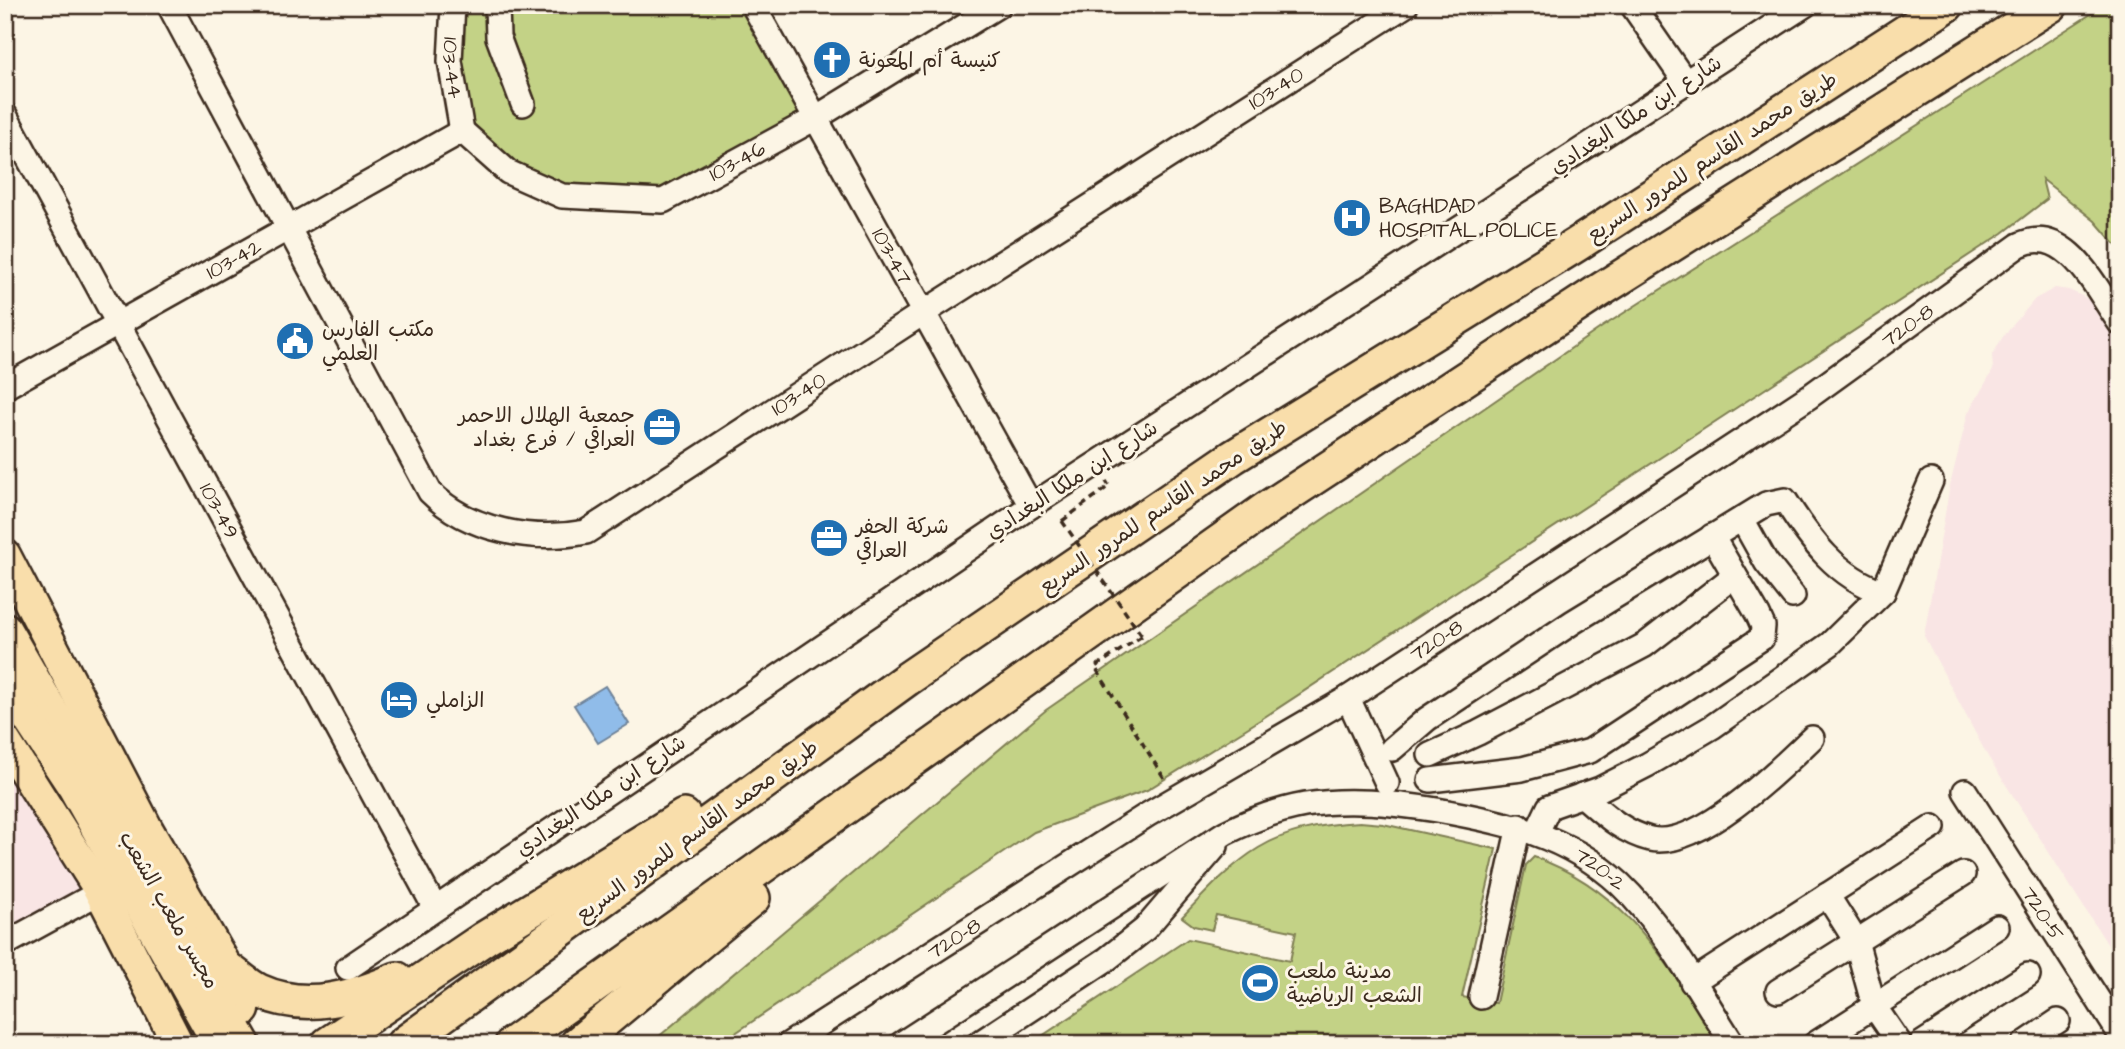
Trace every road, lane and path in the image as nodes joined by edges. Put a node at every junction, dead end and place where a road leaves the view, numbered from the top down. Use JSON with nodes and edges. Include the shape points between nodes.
{"nodes":[{"id":1,"x":169,"y":5,"type":"edge"},
{"id":2,"x":453,"y":5,"type":"edge"},
{"id":3,"x":497,"y":5,"type":"edge"},
{"id":4,"x":753,"y":5,"type":"edge"},
{"id":5,"x":999,"y":5,"type":"edge"},
{"id":6,"x":1406,"y":5,"type":"edge"},
{"id":7,"x":1632,"y":5,"type":"edge"},
{"id":8,"x":1805,"y":5,"type":"edge"},
{"id":9,"x":1947,"y":5,"type":"edge"},
{"id":10,"x":2051,"y":5,"type":"edge"},
{"id":11,"x":1686,"y":83,"type":"junction"},
{"id":12,"x":523,"y":104,"type":"dead end"},
{"id":13,"x":5,"y":114,"type":"edge"},
{"id":14,"x":814,"y":119,"type":"junction"},
{"id":15,"x":462,"y":131,"type":"junction"},
{"id":16,"x":288,"y":228,"type":"junction"},
{"id":17,"x":923,"y":313,"type":"junction"},
{"id":18,"x":118,"y":323,"type":"junction"},
{"id":19,"x":2120,"y":323,"type":"edge"},
{"id":20,"x":5,"y":387,"type":"edge"},
{"id":21,"x":1931,"y":481,"type":"dead end"},
{"id":22,"x":1109,"y":486,"type":"dead end"},
{"id":23,"x":1031,"y":506,"type":"junction"},
{"id":24,"x":1742,"y":519,"type":"junction"},
{"id":25,"x":1712,"y":536,"type":"junction"},
{"id":26,"x":5,"y":555,"type":"edge"},
{"id":27,"x":1734,"y":576,"type":"junction"},
{"id":28,"x":1883,"y":592,"type":"junction"},
{"id":29,"x":1793,"y":596,"type":"dead end"},
{"id":30,"x":5,"y":600,"type":"edge"},
{"id":31,"x":5,"y":628,"type":"edge"},
{"id":32,"x":907,"y":679,"type":"junction"},
{"id":33,"x":5,"y":684,"type":"edge"},
{"id":34,"x":1348,"y":698,"type":"junction"},
{"id":35,"x":951,"y":734,"type":"junction"},
{"id":36,"x":1812,"y":738,"type":"dead end"},
{"id":37,"x":1611,"y":739,"type":"junction"},
{"id":38,"x":5,"y":741,"type":"edge"},
{"id":39,"x":1392,"y":749,"type":"dead end"},
{"id":40,"x":1430,"y":755,"type":"dead end"},
{"id":41,"x":1628,"y":775,"type":"junction"},
{"id":42,"x":1430,"y":780,"type":"dead end"},
{"id":43,"x":83,"y":782,"type":"junction"},
{"id":44,"x":1965,"y":791,"type":"dead end"},
{"id":45,"x":1390,"y":793,"type":"junction"},
{"id":46,"x":1582,"y":795,"type":"junction"},
{"id":47,"x":1176,"y":798,"type":"junction"},
{"id":48,"x":1933,"y":827,"type":"dead end"},
{"id":49,"x":1528,"y":829,"type":"junction"},
{"id":50,"x":1229,"y":831,"type":"junction"},
{"id":51,"x":1963,"y":874,"type":"dead end"},
{"id":52,"x":100,"y":892,"type":"junction"},
{"id":53,"x":1827,"y":895,"type":"junction"},
{"id":54,"x":435,"y":908,"type":"junction"},
{"id":55,"x":1997,"y":927,"type":"dead end"},
{"id":56,"x":485,"y":938,"type":"junction"},
{"id":57,"x":1856,"y":941,"type":"junction"},
{"id":58,"x":5,"y":944,"type":"edge"},
{"id":59,"x":348,"y":968,"type":"dead end"},
{"id":60,"x":228,"y":969,"type":"junction"},
{"id":61,"x":2028,"y":975,"type":"dead end"},
{"id":62,"x":1692,"y":982,"type":"junction"},
{"id":63,"x":1778,"y":991,"type":"dead end"},
{"id":64,"x":1481,"y":997,"type":"dead end"},
{"id":65,"x":1874,"y":1006,"type":"junction"},
{"id":66,"x":244,"y":1010,"type":"dead end"},
{"id":67,"x":2058,"y":1021,"type":"dead end"},
{"id":68,"x":2120,"y":1034,"type":"edge"},
{"id":69,"x":178,"y":1044,"type":"edge"},
{"id":70,"x":218,"y":1044,"type":"edge"},
{"id":71,"x":245,"y":1044,"type":"edge"},
{"id":72,"x":328,"y":1044,"type":"edge"},
{"id":73,"x":403,"y":1044,"type":"edge"},
{"id":74,"x":512,"y":1044,"type":"edge"},
{"id":75,"x":577,"y":1044,"type":"edge"},
{"id":76,"x":789,"y":1044,"type":"edge"},
{"id":77,"x":901,"y":1044,"type":"edge"},
{"id":78,"x":978,"y":1044,"type":"edge"},
{"id":79,"x":1733,"y":1044,"type":"edge"},
{"id":80,"x":1815,"y":1044,"type":"edge"},
{"id":81,"x":1900,"y":1044,"type":"edge"},
{"id":82,"x":1921,"y":1044,"type":"edge"},
{"id":83,"x":2024,"y":1044,"type":"edge"}],
"edges":[{"from":1,"to":16,"type":"street","name":"103-40"},
{"from":2,"to":15,"type":"street","name":"103-44","via":[[450,61]]},
{"from":3,"to":12,"type":"street","via":[[498,37]]},
{"from":4,"to":14,"type":"street","name":"103-47"},
{"from":5,"to":14,"type":"street","name":"103-46"},
{"from":6,"to":17,"type":"street","name":"103-40"},
{"from":7,"to":11,"type":"street"},
{"from":8,"to":11,"type":"street","name":"شارع ابن ملكا البغدادي"},
{"from":9,"to":32,"type":"highway","name":"طريق محمد القاسم للمرور السريع","via":[[1233,457]]},
{"from":10,"to":35,"type":"highway","via":[[1599,291],[1266,509]]},
{"from":11,"to":23,"type":"street","name":"شارع ابن ملكا البغدادي"},
{"from":13,"to":18,"type":"street","name":"103-49"},
{"from":14,"to":15,"type":"street","name":"103-46","via":[[663,201],[562,197],[508,172]]},
{"from":14,"to":17,"type":"street","name":"103-47"},
{"from":15,"to":16,"type":"street","name":"103-42"},
{"from":16,"to":17,"type":"street","name":"103-40","via":[[430,492],[463,518],[539,535],[586,533]]},
{"from":16,"to":18,"type":"street","name":"103-42"},
{"from":17,"to":23,"type":"street","name":"103-47"},
{"from":18,"to":20,"type":"street","name":"103-42"},
{"from":18,"to":54,"type":"street","name":"103-49"},
{"from":19,"to":34,"type":"street","name":"720-8","via":[[2063,247],[2042,239],[2019,245],[1810,396]]},
{"from":21,"to":28,"type":"street"},
{"from":22,"to":47,"type":"path","bridge":true,"via":[[1062,521],[1142,635],[1095,667]]},
{"from":23,"to":54,"type":"street","name":"شارع ابن ملكا البغدادي"},
{"from":24,"to":25,"type":"street"},
{"from":24,"to":28,"type":"street","via":[[1766,504],[1785,500],[1808,536],[1836,566]]},
{"from":24,"to":29,"type":"street","via":[[1766,562]]},
{"from":25,"to":27,"type":"street"},
{"from":25,"to":39,"type":"street","via":[[1438,711]]},
{"from":26,"to":60,"type":"main road","via":[[148,830]]},
{"from":27,"to":37,"type":"street","via":[[1763,626],[1762,638]]},
{"from":27,"to":40,"type":"street","via":[[1645,645]]},
{"from":28,"to":41,"type":"street","via":[[1861,617],[1789,675],[1712,727]]},
{"from":30,"to":43,"type":"main road"},
{"from":31,"to":43,"type":"main road"},
{"from":32,"to":56,"type":"highway"},
{"from":32,"to":73,"type":"highway","name":"طريق محمد القاسم للمرور السريع"},
{"from":33,"to":43,"type":"main road"},
{"from":34,"to":45,"type":"street"},
{"from":34,"to":47,"type":"street","name":"720-8"},
{"from":35,"to":74,"type":"highway"},
{"from":35,"to":75,"type":"highway"},
{"from":36,"to":46,"type":"street","via":[[1781,768],[1707,824],[1675,838],[1653,840],[1630,833]]},
{"from":37,"to":41,"type":"street"},
{"from":37,"to":42,"type":"street","via":[[1567,759]]},
{"from":38,"to":52,"type":"main road"},
{"from":41,"to":46,"type":"street"},
{"from":43,"to":70,"type":"main road","name":"مجسر ملعب الشعب"},
{"from":43,"to":71,"type":"main road","name":"مجسر ملعب الشعب"},
{"from":44,"to":68,"type":"street","name":"720-5"},
{"from":45,"to":49,"type":"street","name":"720-2"},
{"from":45,"to":50,"type":"street","via":[[1277,811]]},
{"from":46,"to":49,"type":"street","via":[[1549,807]]},
{"from":47,"to":76,"type":"street","name":"720-8"},
{"from":48,"to":53,"type":"street"},
{"from":49,"to":62,"type":"street","name":"720-2","via":[[1569,846],[1620,884],[1642,908]]},
{"from":49,"to":64,"type":"street"},
{"from":50,"to":77,"type":"street"},
{"from":50,"to":78,"type":"street","via":[[1145,929]]},
{"from":51,"to":57,"type":"street"},
{"from":52,"to":58,"type":"street"},
{"from":52,"to":69,"type":"main road"},
{"from":53,"to":57,"type":"street"},
{"from":53,"to":62,"type":"street"},
{"from":54,"to":59,"type":"street","name":"شارع ابن ملكا البغدادي"},
{"from":55,"to":65,"type":"street"},
{"from":56,"to":60,"type":"highway","via":[[359,996],[331,1000],[300,1001],[259,991]]},
{"from":56,"to":72,"type":"highway"},
{"from":57,"to":63,"type":"street"},
{"from":57,"to":65,"type":"street"},
{"from":60,"to":66,"type":"main road"},
{"from":61,"to":82,"type":"street"},
{"from":62,"to":79,"type":"street","name":"720-2"},
{"from":65,"to":80,"type":"street"},
{"from":65,"to":81,"type":"street"},
{"from":67,"to":83,"type":"street"}]}
